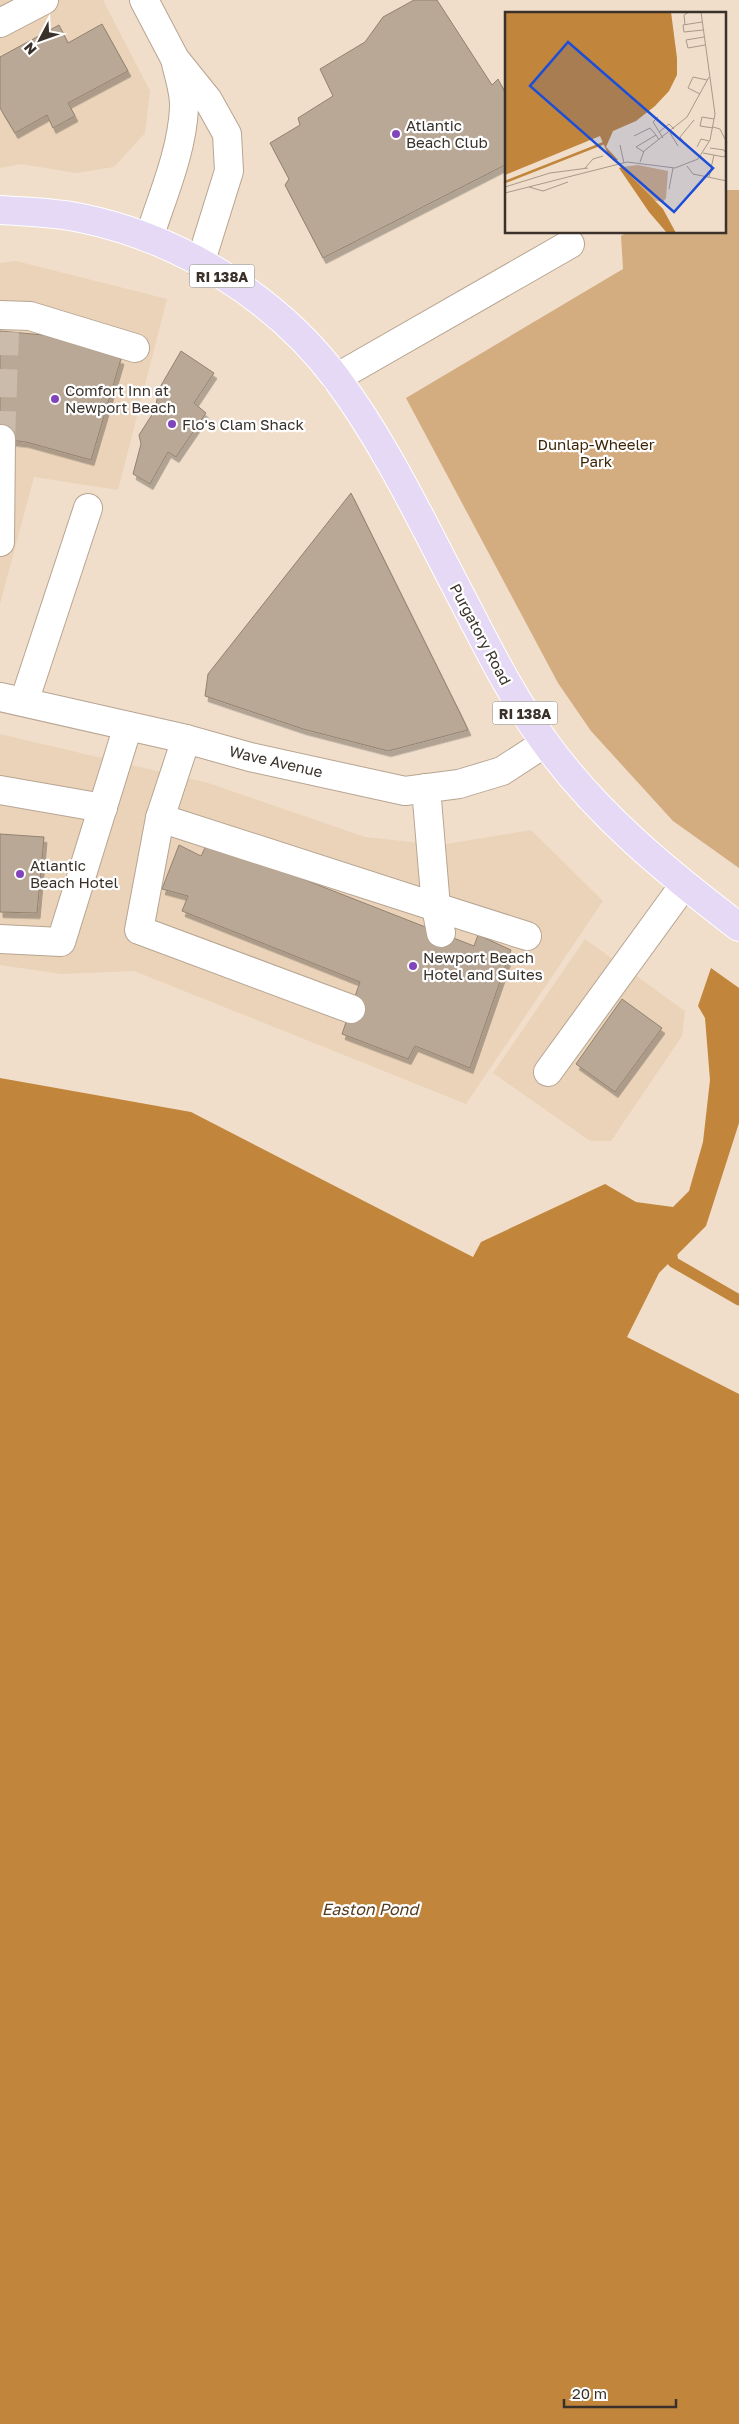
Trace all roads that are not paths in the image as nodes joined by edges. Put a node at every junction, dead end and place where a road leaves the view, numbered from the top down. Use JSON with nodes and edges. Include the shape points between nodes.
{"nodes":[{"id":1,"x":44,"y":0,"type":"edge"},
{"id":2,"x":144,"y":0,"type":"edge"},
{"id":3,"x":0,"y":23,"type":"edge"},
{"id":4,"x":175,"y":59,"type":"junction"},
{"id":5,"x":0,"y":210,"type":"edge"},
{"id":6,"x":149,"y":238,"type":"junction"},
{"id":7,"x":570,"y":244,"type":"dead end"},
{"id":8,"x":200,"y":264,"type":"junction"},
{"id":9,"x":4,"y":321,"type":"edge"},
{"id":10,"x":135,"y":348,"type":"dead end"},
{"id":11,"x":336,"y":378,"type":"junction"},
{"id":12,"x":1,"y":439,"type":"edge"},
{"id":13,"x":88,"y":508,"type":"dead end"},
{"id":14,"x":0,"y":542,"type":"edge"},
{"id":15,"x":12,"y":699,"type":"edge"},
{"id":16,"x":128,"y":726,"type":"junction"},
{"id":17,"x":186,"y":739,"type":"junction"},
{"id":18,"x":545,"y":743,"type":"junction"},
{"id":19,"x":426,"y":788,"type":"junction"},
{"id":20,"x":0,"y":790,"type":"edge"},
{"id":21,"x":102,"y":808,"type":"junction"},
{"id":22,"x":160,"y":818,"type":"junction"},
{"id":23,"x":684,"y":885,"type":"junction"},
{"id":24,"x":436,"y":907,"type":"junction"},
{"id":25,"x":739,"y":927,"type":"edge"},
{"id":26,"x":441,"y":934,"type":"dead end"},
{"id":27,"x":527,"y":936,"type":"dead end"},
{"id":28,"x":0,"y":939,"type":"edge"},
{"id":29,"x":351,"y":1009,"type":"dead end"},
{"id":30,"x":548,"y":1072,"type":"dead end"}],
"edges":[{"from":1,"to":3,"type":"street"},
{"from":2,"to":4,"type":"street"},
{"from":4,"to":6,"type":"street","via":[[184,107],[182,124]]},
{"from":4,"to":8,"type":"street","via":[[208,100],[228,134],[229,171]]},
{"from":5,"to":6,"type":"main road","number":"RI 138A","via":[[80,218]]},
{"from":6,"to":8,"type":"main road","number":"RI 138A"},
{"from":7,"to":11,"type":"street"},
{"from":8,"to":11,"type":"main road","number":"RI 138A","via":[[228,279],[289,325]]},
{"from":9,"to":10,"type":"street","via":[[30,316]]},
{"from":11,"to":18,"type":"main road","name":"Purgatory Road","number":"RI 138A","via":[[359,410],[516,699]]},
{"from":12,"to":14,"type":"street"},
{"from":13,"to":15,"type":"street"},
{"from":15,"to":16,"type":"street","name":"Wave Avenue"},
{"from":16,"to":17,"type":"street","name":"Wave Avenue"},
{"from":16,"to":21,"type":"street"},
{"from":17,"to":19,"type":"street","name":"Wave Avenue","via":[[250,757],[405,791]]},
{"from":17,"to":22,"type":"street"},
{"from":18,"to":19,"type":"street","name":"Wave Avenue","via":[[502,771],[459,784]]},
{"from":18,"to":23,"type":"main road","name":"Purgatory Road","number":"RI 138A","via":[[605,815]]},
{"from":19,"to":24,"type":"street"},
{"from":20,"to":21,"type":"street"},
{"from":21,"to":28,"type":"street","via":[[61,942]]},
{"from":22,"to":24,"type":"street"},
{"from":22,"to":29,"type":"street","via":[[140,930]]},
{"from":23,"to":25,"type":"main road","name":"Purgatory Road","number":"RI 138A"},
{"from":23,"to":30,"type":"street"},
{"from":24,"to":26,"type":"street"},
{"from":24,"to":27,"type":"street"}]}
